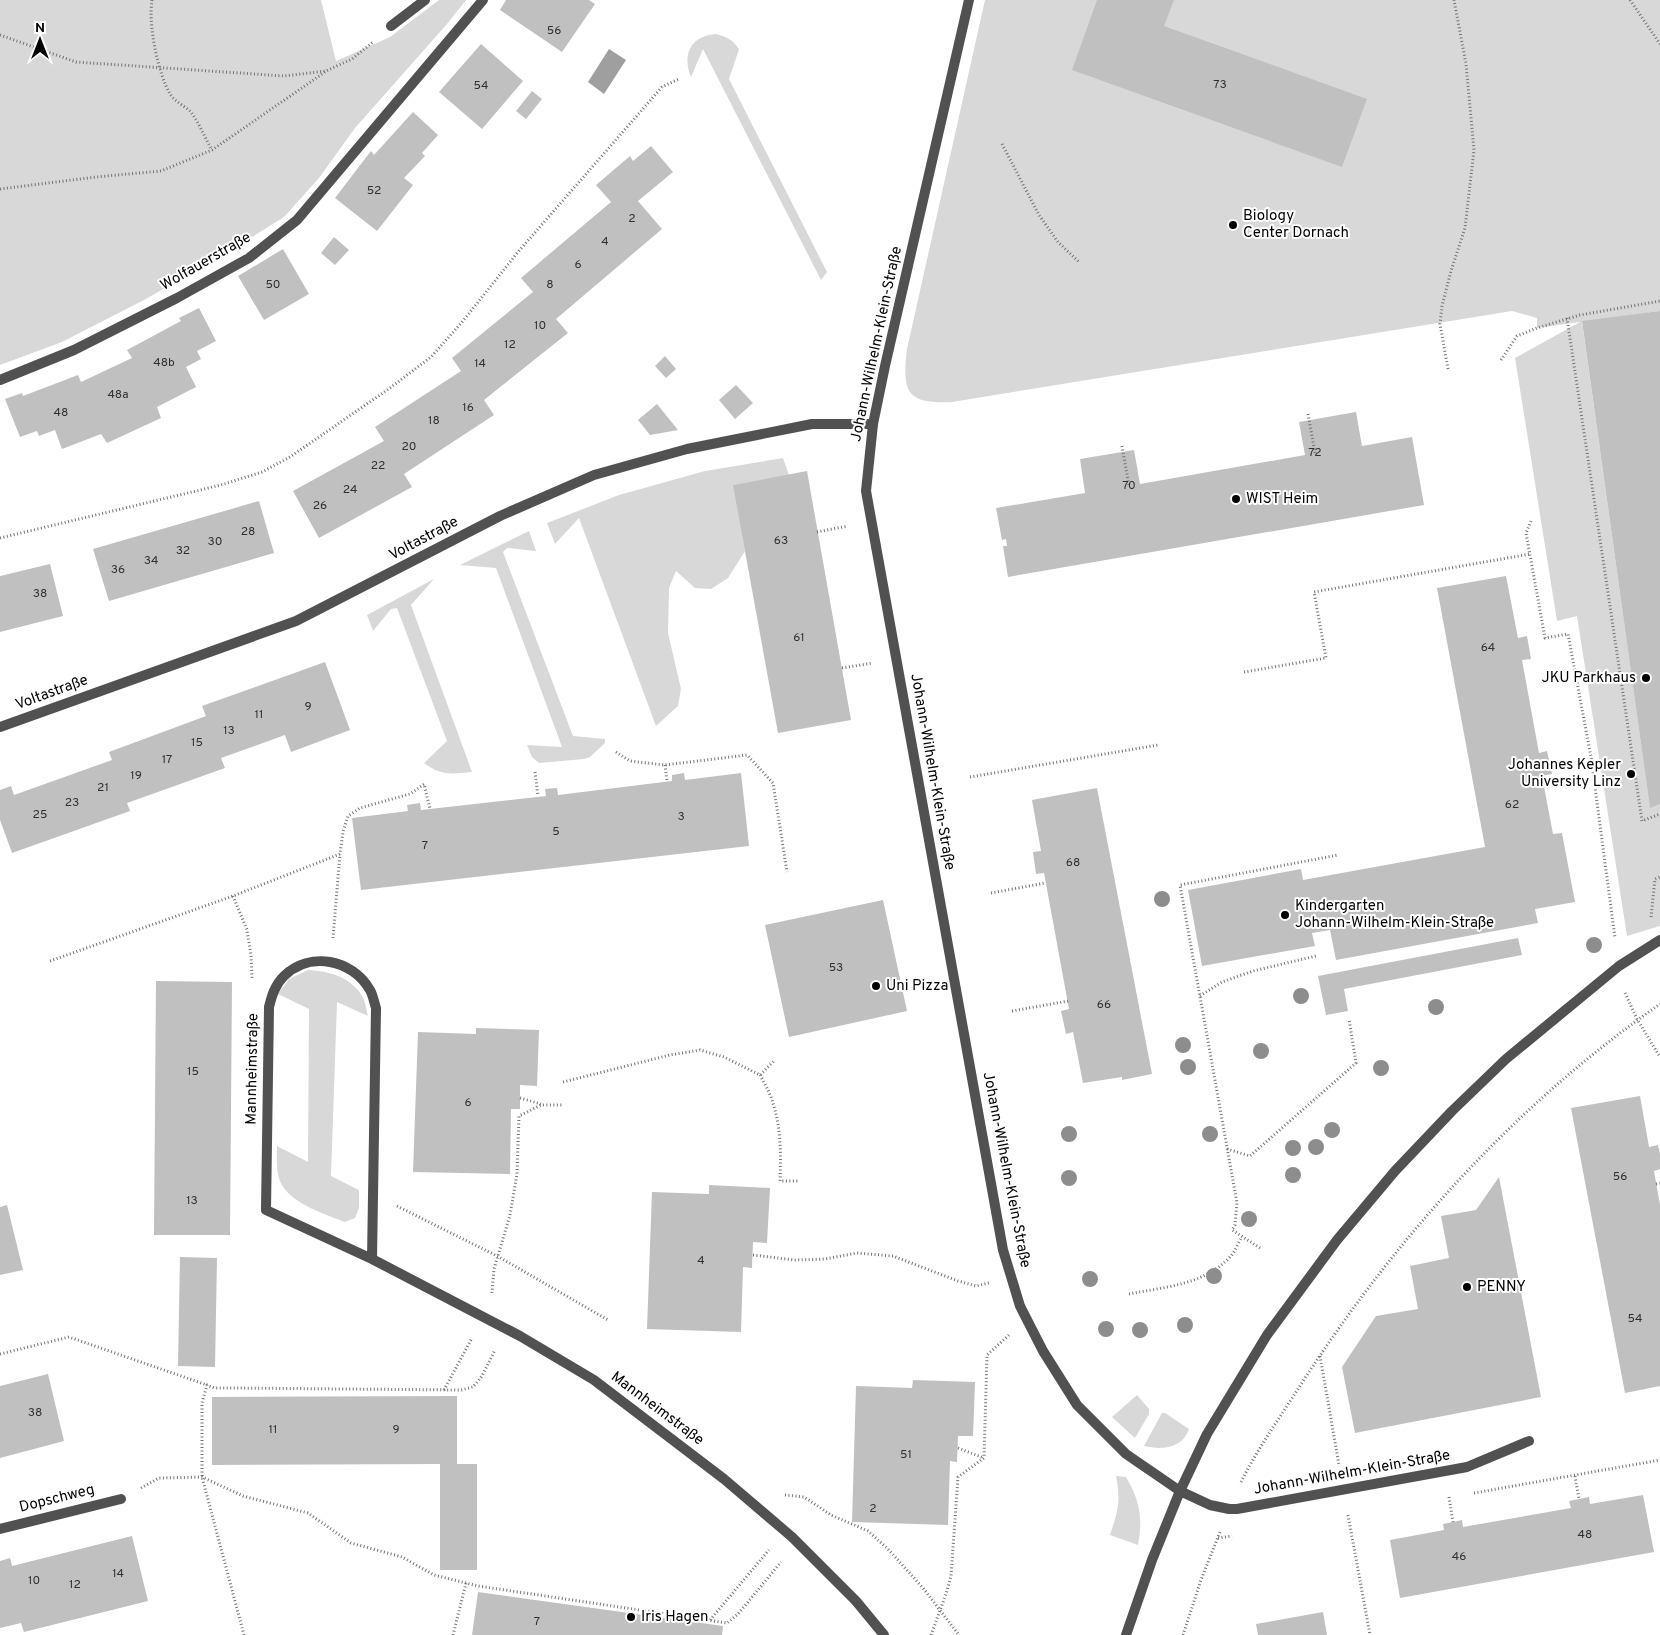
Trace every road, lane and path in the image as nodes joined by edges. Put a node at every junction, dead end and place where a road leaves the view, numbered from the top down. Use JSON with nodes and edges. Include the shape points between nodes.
{"nodes":[{"id":1,"x":152,"y":0,"type":"edge"},
{"id":2,"x":425,"y":0,"type":"edge"},
{"id":3,"x":483,"y":0,"type":"edge"},
{"id":4,"x":969,"y":0,"type":"edge"},
{"id":5,"x":1454,"y":0,"type":"edge"},
{"id":6,"x":1630,"y":0,"type":"edge"},
{"id":7,"x":391,"y":26,"type":"joint"},
{"id":8,"x":0,"y":35,"type":"edge"},
{"id":9,"x":1660,"y":44,"type":"edge"},
{"id":10,"x":160,"y":67,"type":"junction"},
{"id":11,"x":326,"y":71,"type":"junction"},
{"id":12,"x":679,"y":79,"type":"dead end"},
{"id":13,"x":1002,"y":144,"type":"dead end"},
{"id":14,"x":212,"y":150,"type":"junction"},
{"id":15,"x":0,"y":190,"type":"edge"},
{"id":16,"x":1079,"y":262,"type":"dead end"},
{"id":17,"x":1660,"y":301,"type":"edge"},
{"id":18,"x":1567,"y":318,"type":"junction"},
{"id":19,"x":1501,"y":360,"type":"dead end"},
{"id":20,"x":1448,"y":369,"type":"dead end"},
{"id":21,"x":0,"y":380,"type":"edge"},
{"id":22,"x":1308,"y":414,"type":"dead end"},
{"id":23,"x":873,"y":424,"type":"junction"},
{"id":24,"x":1122,"y":446,"type":"dead end"},
{"id":25,"x":1315,"y":453,"type":"dead end"},
{"id":26,"x":1129,"y":486,"type":"dead end"},
{"id":27,"x":1531,"y":521,"type":"dead end"},
{"id":28,"x":848,"y":526,"type":"dead end"},
{"id":29,"x":817,"y":532,"type":"dead end"},
{"id":30,"x":0,"y":538,"type":"edge"},
{"id":31,"x":1530,"y":554,"type":"junction"},
{"id":32,"x":873,"y":663,"type":"dead end"},
{"id":33,"x":842,"y":668,"type":"dead end"},
{"id":34,"x":1244,"y":672,"type":"dead end"},
{"id":35,"x":0,"y":728,"type":"edge"},
{"id":36,"x":1158,"y":745,"type":"dead end"},
{"id":37,"x":616,"y":752,"type":"dead end"},
{"id":38,"x":664,"y":765,"type":"junction"},
{"id":39,"x":536,"y":772,"type":"dead end"},
{"id":40,"x":970,"y":777,"type":"dead end"},
{"id":41,"x":668,"y":782,"type":"dead end"},
{"id":42,"x":538,"y":796,"type":"dead end"},
{"id":43,"x":430,"y":809,"type":"dead end"},
{"id":44,"x":1660,"y":814,"type":"edge"},
{"id":45,"x":340,"y":854,"type":"junction"},
{"id":46,"x":1338,"y":855,"type":"dead end"},
{"id":47,"x":787,"y":872,"type":"dead end"},
{"id":48,"x":1660,"y":877,"type":"edge"},
{"id":49,"x":1045,"y":883,"type":"dead end"},
{"id":50,"x":991,"y":893,"type":"dead end"},
{"id":51,"x":233,"y":896,"type":"junction"},
{"id":52,"x":1660,"y":940,"type":"edge"},
{"id":53,"x":1616,"y":946,"type":"dead end"},
{"id":54,"x":1647,"y":948,"type":"junction"},
{"id":55,"x":1316,"y":956,"type":"dead end"},
{"id":56,"x":50,"y":961,"type":"dead end"},
{"id":57,"x":332,"y":961,"type":"junction"},
{"id":58,"x":1621,"y":986,"type":"dead end"},
{"id":59,"x":274,"y":990,"type":"junction"},
{"id":60,"x":1200,"y":996,"type":"junction"},
{"id":61,"x":1068,"y":1001,"type":"dead end"},
{"id":62,"x":1660,"y":1004,"type":"edge"},
{"id":63,"x":1012,"y":1011,"type":"dead end"},
{"id":64,"x":1349,"y":1019,"type":"dead end"},
{"id":65,"x":1638,"y":1019,"type":"junction"},
{"id":66,"x":1660,"y":1057,"type":"edge"},
{"id":67,"x":774,"y":1061,"type":"dead end"},
{"id":68,"x":760,"y":1075,"type":"junction"},
{"id":69,"x":563,"y":1082,"type":"dead end"},
{"id":70,"x":520,"y":1098,"type":"dead end"},
{"id":71,"x":541,"y":1104,"type":"junction"},
{"id":72,"x":562,"y":1105,"type":"dead end"},
{"id":73,"x":1227,"y":1149,"type":"junction"},
{"id":74,"x":798,"y":1181,"type":"dead end"},
{"id":75,"x":374,"y":1194,"type":"junction"},
{"id":76,"x":1242,"y":1236,"type":"junction"},
{"id":77,"x":1260,"y":1248,"type":"dead end"},
{"id":78,"x":753,"y":1255,"type":"dead end"},
{"id":79,"x":498,"y":1257,"type":"junction"},
{"id":80,"x":372,"y":1259,"type":"junction"},
{"id":81,"x":989,"y":1283,"type":"dead end"},
{"id":82,"x":1129,"y":1294,"type":"dead end"},
{"id":83,"x":608,"y":1320,"type":"dead end"},
{"id":84,"x":491,"y":1321,"type":"junction"},
{"id":85,"x":1009,"y":1334,"type":"dead end"},
{"id":86,"x":473,"y":1336,"type":"dead end"},
{"id":87,"x":496,"y":1349,"type":"dead end"},
{"id":88,"x":0,"y":1354,"type":"edge"},
{"id":89,"x":1320,"y":1356,"type":"junction"},
{"id":90,"x":207,"y":1385,"type":"junction"},
{"id":91,"x":443,"y":1390,"type":"junction"},
{"id":92,"x":1529,"y":1441,"type":"dead end"},
{"id":93,"x":958,"y":1448,"type":"dead end"},
{"id":94,"x":984,"y":1458,"type":"junction"},
{"id":95,"x":1340,"y":1471,"type":"dead end"},
{"id":96,"x":1575,"y":1476,"type":"dead end"},
{"id":97,"x":202,"y":1478,"type":"junction"},
{"id":98,"x":1240,"y":1483,"type":"dead end"},
{"id":99,"x":1180,"y":1490,"type":"junction"},
{"id":100,"x":785,"y":1495,"type":"dead end"},
{"id":101,"x":1449,"y":1497,"type":"dead end"},
{"id":102,"x":121,"y":1499,"type":"joint"},
{"id":103,"x":1579,"y":1499,"type":"dead end"},
{"id":104,"x":1348,"y":1515,"type":"dead end"},
{"id":105,"x":1453,"y":1522,"type":"dead end"},
{"id":106,"x":0,"y":1528,"type":"edge"},
{"id":107,"x":1217,"y":1538,"type":"dead end"},
{"id":108,"x":770,"y":1549,"type":"dead end"},
{"id":109,"x":782,"y":1561,"type":"dead end"},
{"id":110,"x":466,"y":1583,"type":"junction"},
{"id":111,"x":941,"y":1611,"type":"junction"},
{"id":112,"x":710,"y":1620,"type":"junction"},
{"id":113,"x":244,"y":1635,"type":"edge"},
{"id":114,"x":453,"y":1635,"type":"edge"},
{"id":115,"x":884,"y":1635,"type":"edge"},
{"id":116,"x":932,"y":1635,"type":"edge"},
{"id":117,"x":959,"y":1635,"type":"edge"},
{"id":118,"x":1126,"y":1635,"type":"edge"},
{"id":119,"x":1184,"y":1635,"type":"edge"},
{"id":120,"x":1370,"y":1635,"type":"edge"}],
"edges":[{"from":1,"to":10,"type":"path"},
{"from":2,"to":7,"type":"street"},
{"from":3,"to":21,"type":"street","name":"Wolfauerstraße","via":[[297,220],[249,258],[74,350]]},
{"from":4,"to":23,"type":"street","name":"Johann-Wilhelm-Klein-Straße"},
{"from":5,"to":20,"type":"path","via":[[1466,64],[1474,150],[1465,228],[1442,306],[1440,324]]},
{"from":6,"to":9,"type":"path"},
{"from":7,"to":11,"type":"path","via":[[352,59]]},
{"from":8,"to":10,"type":"path","via":[[76,62]]},
{"from":10,"to":11,"type":"path","via":[[284,76]]},
{"from":10,"to":14,"type":"path","via":[[171,96],[190,112]]},
{"from":11,"to":14,"type":"path"},
{"from":12,"to":30,"type":"path","via":[[662,87],[431,357],[290,457],[262,472],[221,484]]},
{"from":13,"to":16,"type":"path","via":[[1039,215],[1058,242]]},
{"from":14,"to":15,"type":"path","via":[[161,171]]},
{"from":17,"to":18,"type":"path"},
{"from":18,"to":19,"type":"path","via":[[1517,336]]},
{"from":18,"to":44,"type":"path","via":[[1642,821]]},
{"from":22,"to":25,"type":"path"},
{"from":23,"to":35,"type":"street","name":"Voltastraße","via":[[812,424],[687,449],[594,475],[500,516],[296,622]]},
{"from":23,"to":99,"type":"street","name":"Johann-Wilhelm-Klein-Straße","via":[[866,491],[1003,1250],[1020,1306],[1043,1351],[1077,1405],[1126,1454]]},
{"from":24,"to":26,"type":"path"},
{"from":27,"to":31,"type":"path","via":[[1526,533]]},
{"from":28,"to":29,"type":"path"},
{"from":31,"to":34,"type":"path","via":[[1314,592],[1326,658]]},
{"from":31,"to":53,"type":"path","via":[[1545,638],[1568,634],[1591,757]]},
{"from":32,"to":33,"type":"path"},
{"from":36,"to":40,"type":"path"},
{"from":37,"to":38,"type":"path","via":[[630,761]]},
{"from":38,"to":41,"type":"path"},
{"from":38,"to":47,"type":"path","via":[[747,755],[773,783]]},
{"from":39,"to":42,"type":"path"},
{"from":43,"to":45,"type":"path","via":[[424,784],[406,796],[360,808],[348,816]]},
{"from":45,"to":51,"type":"path"},
{"from":45,"to":57,"type":"path"},
{"from":46,"to":60,"type":"path","via":[[1180,885]]},
{"from":48,"to":54,"type":"path","via":[[1655,879]]},
{"from":49,"to":50,"type":"path"},
{"from":51,"to":56,"type":"path"},
{"from":51,"to":59,"type":"path","via":[[247,930],[252,979]]},
{"from":52,"to":54,"type":"street"},
{"from":54,"to":99,"type":"street","via":[[1619,966],[1506,1059],[1395,1170],[1355,1217],[1267,1335],[1207,1434]]},
{"from":55,"to":60,"type":"path","via":[[1253,971],[1222,982]]},
{"from":57,"to":59,"type":"street","name":"Mannheimstraße","via":[[314,961],[298,966],[284,976]]},
{"from":57,"to":75,"type":"street","via":[[348,967],[362,978],[371,991],[376,1008]]},
{"from":58,"to":65,"type":"path"},
{"from":59,"to":80,"type":"street","name":"Mannheimstraße","via":[[269,1007],[266,1210]]},
{"from":60,"to":73,"type":"path"},
{"from":61,"to":63,"type":"path"},
{"from":62,"to":65,"type":"path"},
{"from":64,"to":73,"type":"path","via":[[1356,1064],[1250,1156]]},
{"from":65,"to":66,"type":"path"},
{"from":65,"to":89,"type":"path","via":[[1543,1097],[1474,1163],[1392,1256]]},
{"from":67,"to":68,"type":"path"},
{"from":68,"to":69,"type":"path","via":[[724,1057],[700,1050]]},
{"from":68,"to":74,"type":"path","via":[[773,1103],[778,1126],[780,1180]]},
{"from":70,"to":71,"type":"path"},
{"from":71,"to":72,"type":"path"},
{"from":71,"to":79,"type":"path","via":[[519,1116],[517,1174]]},
{"from":73,"to":76,"type":"path","via":[[1237,1203],[1232,1230]]},
{"from":75,"to":79,"type":"path"},
{"from":75,"to":80,"type":"street"},
{"from":76,"to":77,"type":"path"},
{"from":76,"to":82,"type":"path","via":[[1231,1256],[1193,1281]]},
{"from":78,"to":81,"type":"path","via":[[794,1260],[857,1253],[893,1256],[958,1281],[976,1286]]},
{"from":79,"to":83,"type":"path"},
{"from":79,"to":84,"type":"path","via":[[494,1269]]},
{"from":80,"to":84,"type":"street","name":"Mannheimstraße"},
{"from":84,"to":115,"type":"street","name":"Mannheimstraße","via":[[594,1380],[724,1479],[792,1537],[856,1601]]},
{"from":85,"to":94,"type":"path","via":[[987,1355]]},
{"from":86,"to":91,"type":"path"},
{"from":87,"to":91,"type":"path","via":[[473,1387]]},
{"from":88,"to":90,"type":"path","via":[[68,1337]]},
{"from":89,"to":95,"type":"path"},
{"from":89,"to":98,"type":"path"},
{"from":90,"to":91,"type":"path","via":[[214,1388]]},
{"from":90,"to":97,"type":"path","via":[[202,1403]]},
{"from":92,"to":99,"type":"street","name":"Johann-Wilhelm-Klein-Straße","via":[[1467,1467],[1236,1509],[1210,1505]]},
{"from":93,"to":94,"type":"path"},
{"from":94,"to":111,"type":"path","via":[[958,1477],[951,1576]]},
{"from":96,"to":103,"type":"path"},
{"from":97,"to":102,"type":"path","via":[[159,1478]]},
{"from":97,"to":110,"type":"path","via":[[243,1496],[308,1513],[351,1544],[402,1556],[434,1575]]},
{"from":97,"to":113,"type":"path"},
{"from":99,"to":118,"type":"street"},
{"from":100,"to":111,"type":"path","via":[[804,1497],[831,1515],[868,1531],[888,1549]]},
{"from":101,"to":105,"type":"path"},
{"from":102,"to":106,"type":"street","name":"Dopschweg"},
{"from":104,"to":120,"type":"path"},
{"from":107,"to":119,"type":"path"},
{"from":108,"to":112,"type":"path"},
{"from":109,"to":112,"type":"path","via":[[738,1614],[727,1622]]},
{"from":110,"to":112,"type":"path"},
{"from":110,"to":114,"type":"path"},
{"from":111,"to":116,"type":"path"},
{"from":111,"to":117,"type":"path"}]}
